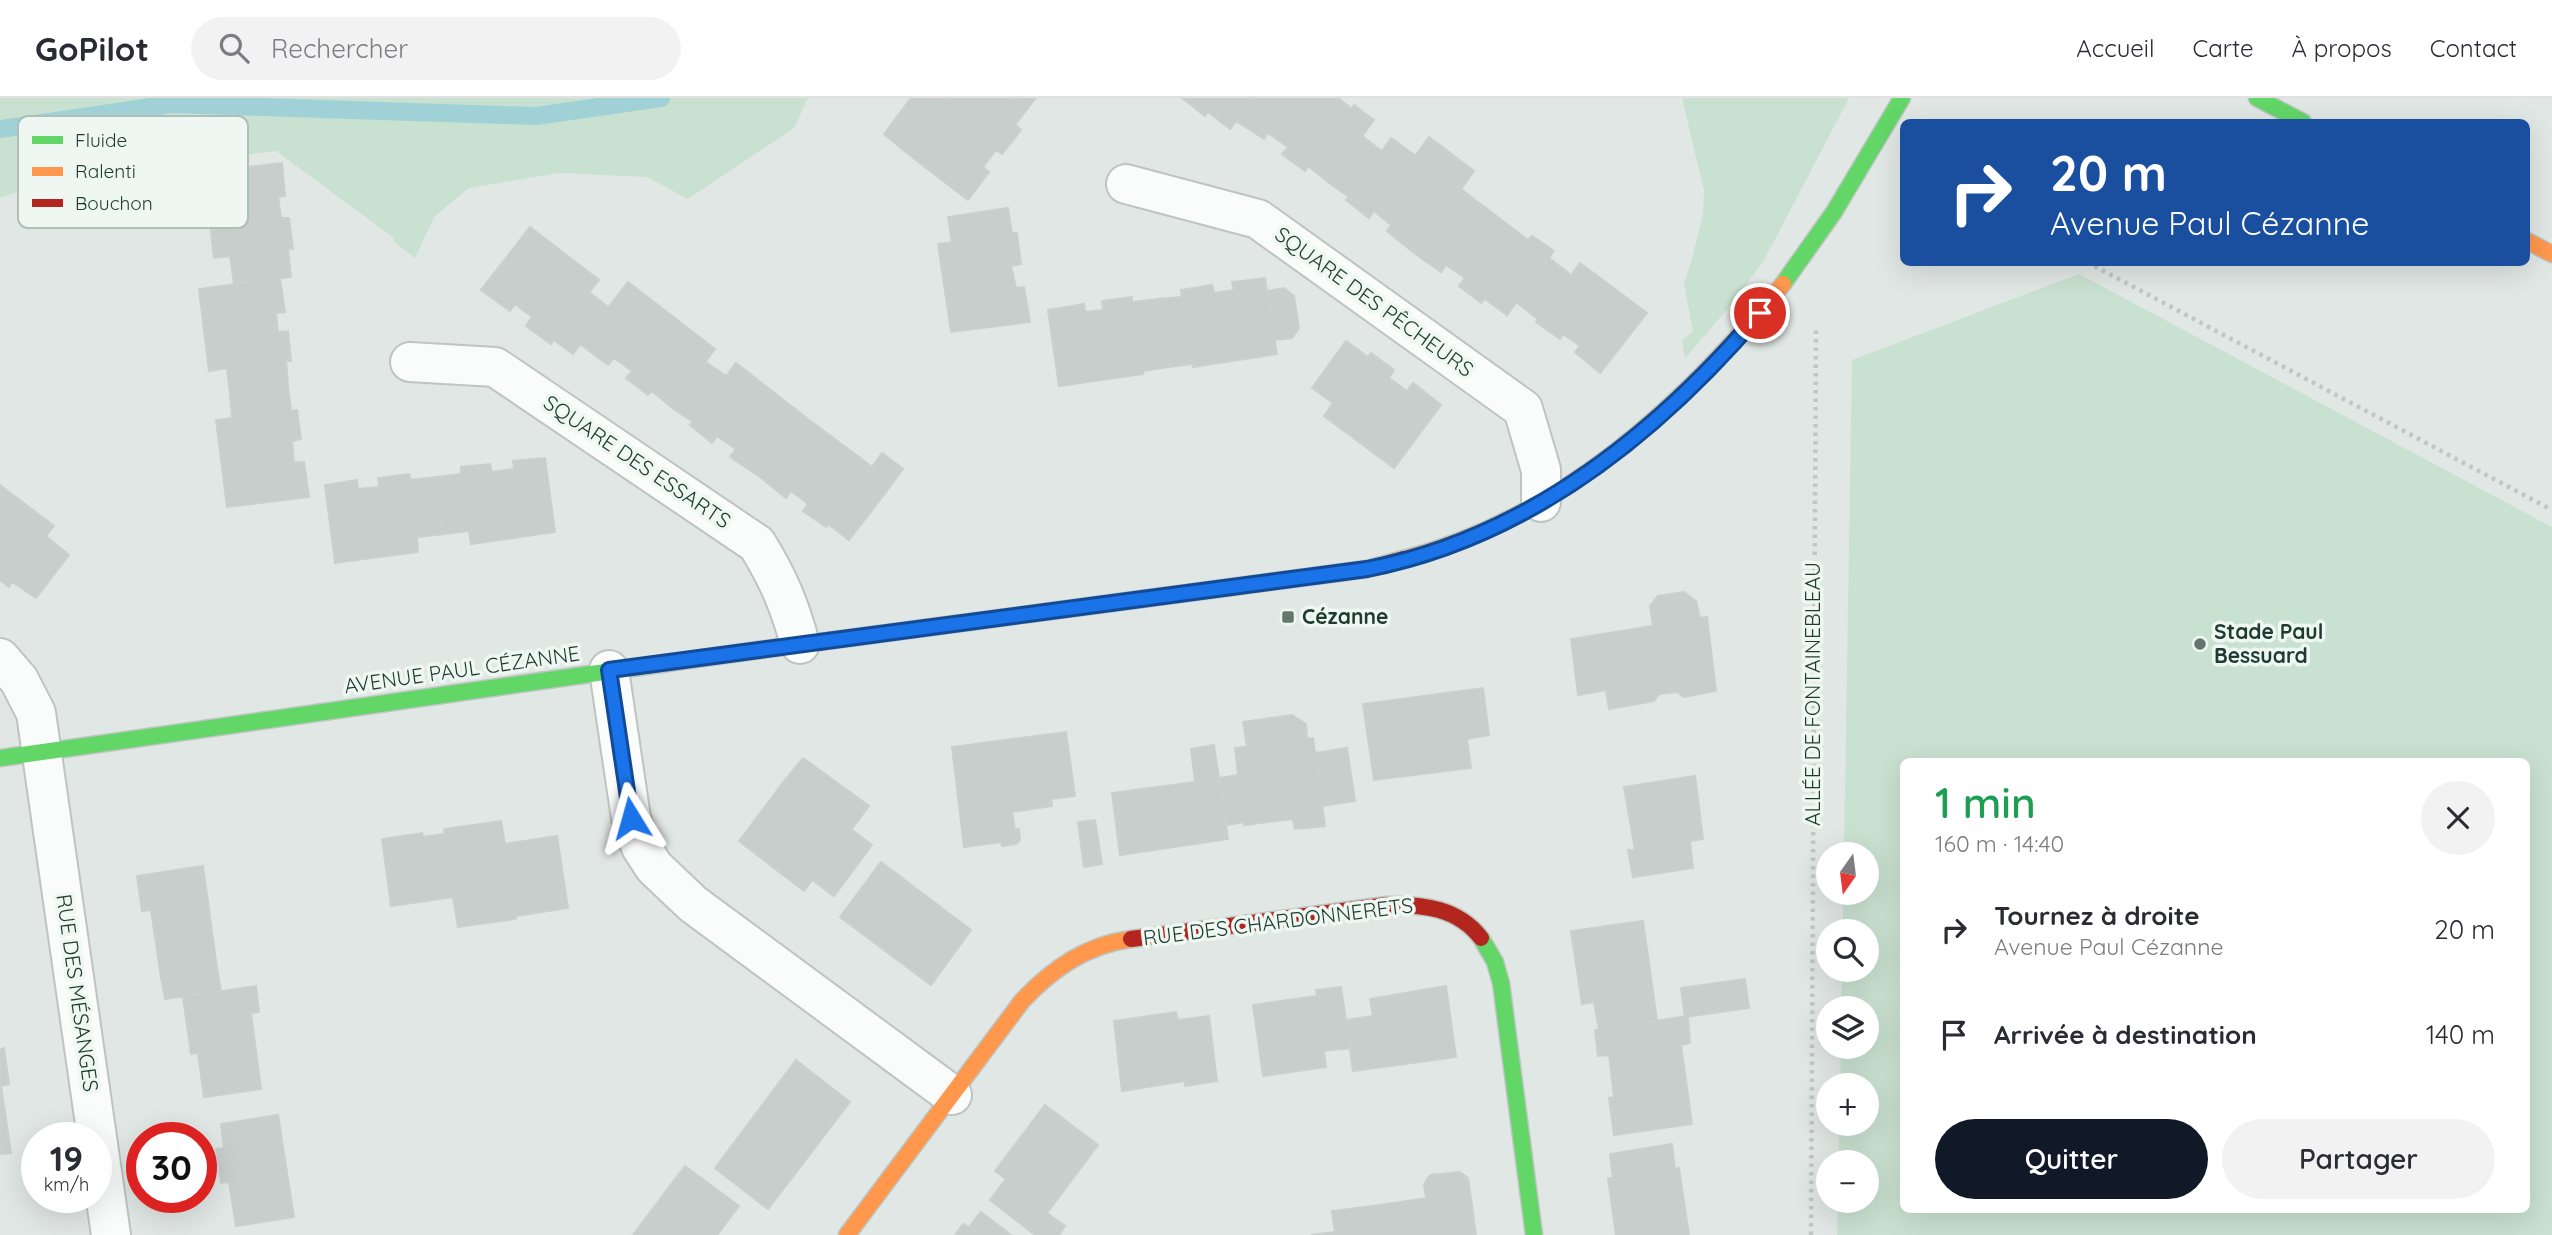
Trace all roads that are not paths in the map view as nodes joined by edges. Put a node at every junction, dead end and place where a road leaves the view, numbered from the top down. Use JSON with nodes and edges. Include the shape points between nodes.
{"nodes":[{"id":1,"x":1902,"y":98,"type":"edge"},
{"id":2,"x":2256,"y":98,"type":"edge"},
{"id":3,"x":2297,"y":119,"type":"edge"},
{"id":4,"x":1126,"y":184,"type":"dead end"},
{"id":5,"x":2530,"y":243,"type":"edge"},
{"id":6,"x":2552,"y":254,"type":"edge"},
{"id":7,"x":410,"y":362,"type":"dead end"},
{"id":8,"x":1541,"y":502,"type":"junction"},
{"id":9,"x":800,"y":644,"type":"junction"},
{"id":10,"x":0,"y":658,"type":"edge"},
{"id":11,"x":609,"y":670,"type":"junction"},
{"id":12,"x":43,"y":752,"type":"junction"},
{"id":13,"x":0,"y":758,"type":"edge"},
{"id":14,"x":952,"y":1095,"type":"junction"},
{"id":15,"x":111,"y":1235,"type":"edge"},
{"id":16,"x":846,"y":1235,"type":"edge"},
{"id":17,"x":1534,"y":1235,"type":"edge"}],
"edges":[{"from":1,"to":8,"type":"street","name":"AVENUE PAUL CÉZANNE","via":[[1817,238],[1732,346],[1647,428]]},
{"from":2,"to":3,"type":"street"},
{"from":4,"to":8,"type":"street","name":"SQUARE DES PÊCHEURS","via":[[1258,219],[1523,410],[1541,470]]},
{"from":5,"to":6,"type":"street"},
{"from":7,"to":9,"type":"street","name":"SQUARE DES ESSARTS","via":[[495,367],[757,544],[778,577]]},
{"from":8,"to":9,"type":"street","name":"AVENUE PAUL CÉZANNE","via":[[1452,545],[1367,569]]},
{"from":9,"to":11,"type":"street","name":"AVENUE PAUL CÉZANNE"},
{"from":10,"to":12,"type":"street","name":"RUE DES MÉSANGES","via":[[29,697]]},
{"from":11,"to":12,"type":"street","name":"AVENUE PAUL CÉZANNE"},
{"from":11,"to":14,"type":"street","via":[[631,818],[654,867],[693,904]]},
{"from":12,"to":13,"type":"street","name":"AVENUE PAUL CÉZANNE"},
{"from":12,"to":15,"type":"street","name":"RUE DES MÉSANGES"},
{"from":14,"to":16,"type":"street","name":"RUE DES CHARDONNERETS"},
{"from":14,"to":17,"type":"street","name":"RUE DES CHARDONNERETS","via":[[1033,989],[1088,950],[1116,941],[1421,904],[1448,911],[1468,923],[1496,961]]}]}
